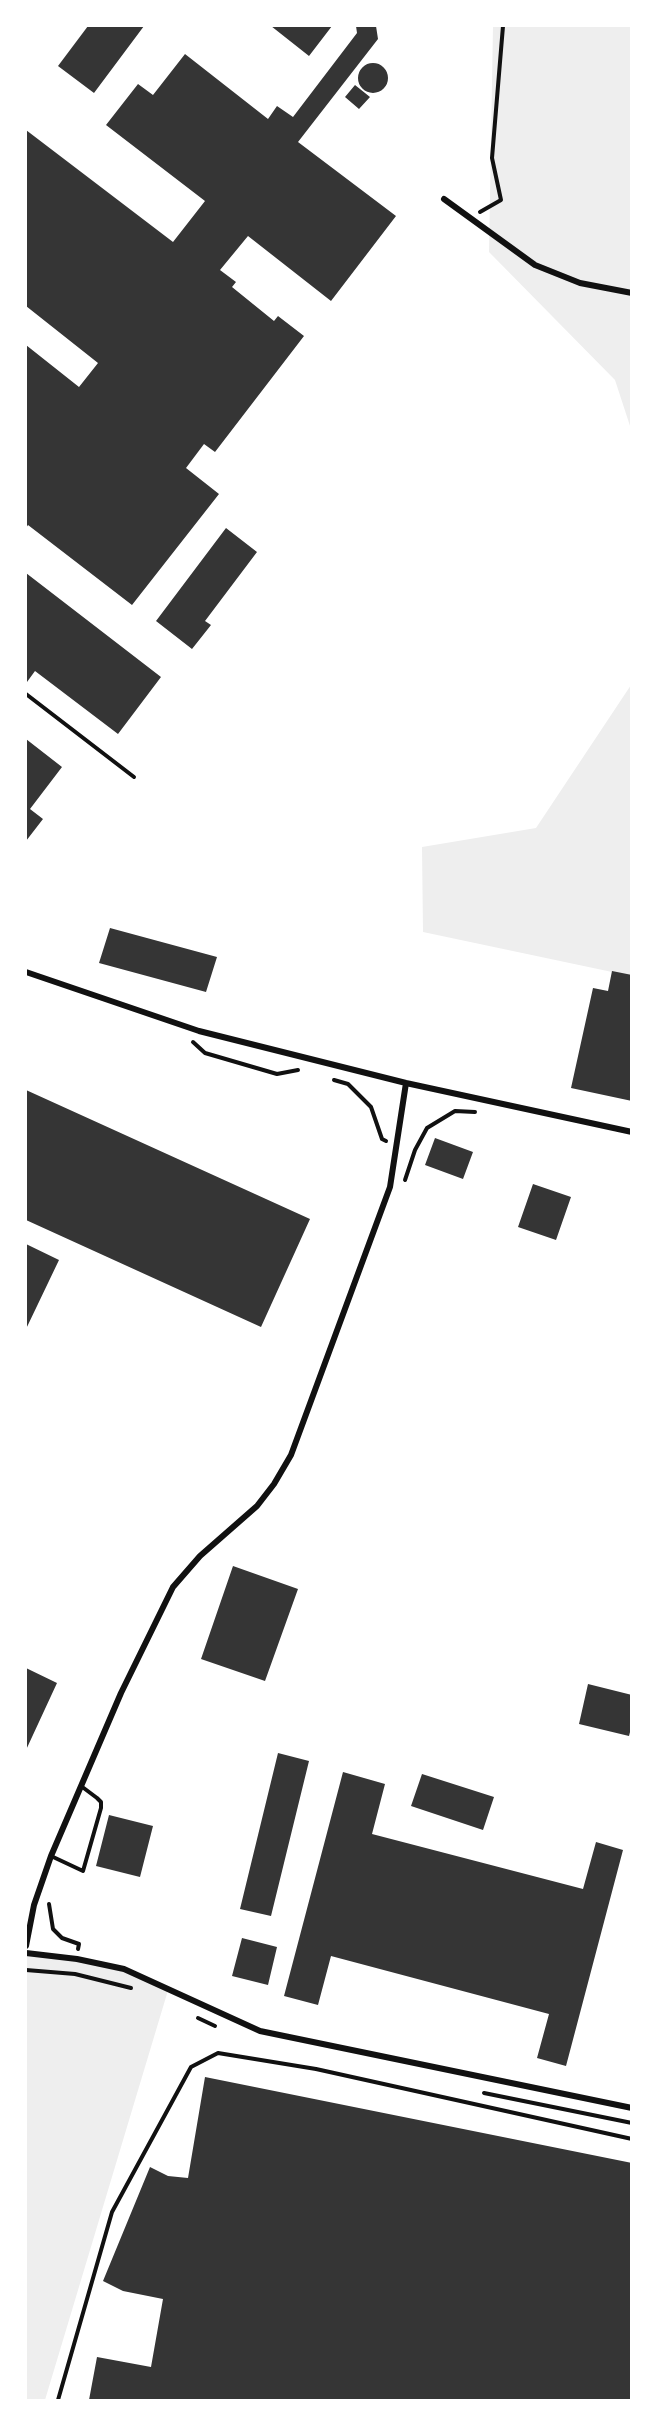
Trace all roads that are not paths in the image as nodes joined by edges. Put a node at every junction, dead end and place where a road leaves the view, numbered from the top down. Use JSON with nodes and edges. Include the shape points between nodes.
{"nodes":[{"id":1,"x":444,"y":199,"type":"dead end"},
{"id":2,"x":632,"y":293,"type":"edge"},
{"id":3,"x":26,"y":694,"type":"edge"},
{"id":4,"x":134,"y":777,"type":"dead end"},
{"id":5,"x":26,"y":972,"type":"edge"},
{"id":6,"x":406,"y":1083,"type":"junction"},
{"id":7,"x":632,"y":1132,"type":"edge"},
{"id":8,"x":80,"y":1786,"type":"junction"},
{"id":9,"x":51,"y":1856,"type":"junction"},
{"id":10,"x":26,"y":1946,"type":"edge"},
{"id":11,"x":26,"y":1953,"type":"edge"},
{"id":12,"x":632,"y":2108,"type":"edge"},
{"id":13,"x":632,"y":2139,"type":"edge"},
{"id":14,"x":58,"y":2400,"type":"edge"}],
"edges":[{"from":1,"to":2,"type":"street","via":[[535,264],[580,283]]},
{"from":3,"to":4,"type":"lane"},
{"from":5,"to":6,"type":"street","via":[[199,1031]]},
{"from":6,"to":7,"type":"street"},
{"from":6,"to":8,"type":"street","via":[[390,1187],[291,1455],[257,1506],[200,1556],[173,1587]]},
{"from":8,"to":9,"type":"street"},
{"from":8,"to":9,"type":"lane","via":[[101,1802],[83,1871]]},
{"from":9,"to":10,"type":"street","via":[[34,1905]]},
{"from":11,"to":12,"type":"street","via":[[124,1969],[260,2031]]},
{"from":13,"to":14,"type":"lane","via":[[316,2069],[218,2053],[191,2067],[112,2211]]}]}
